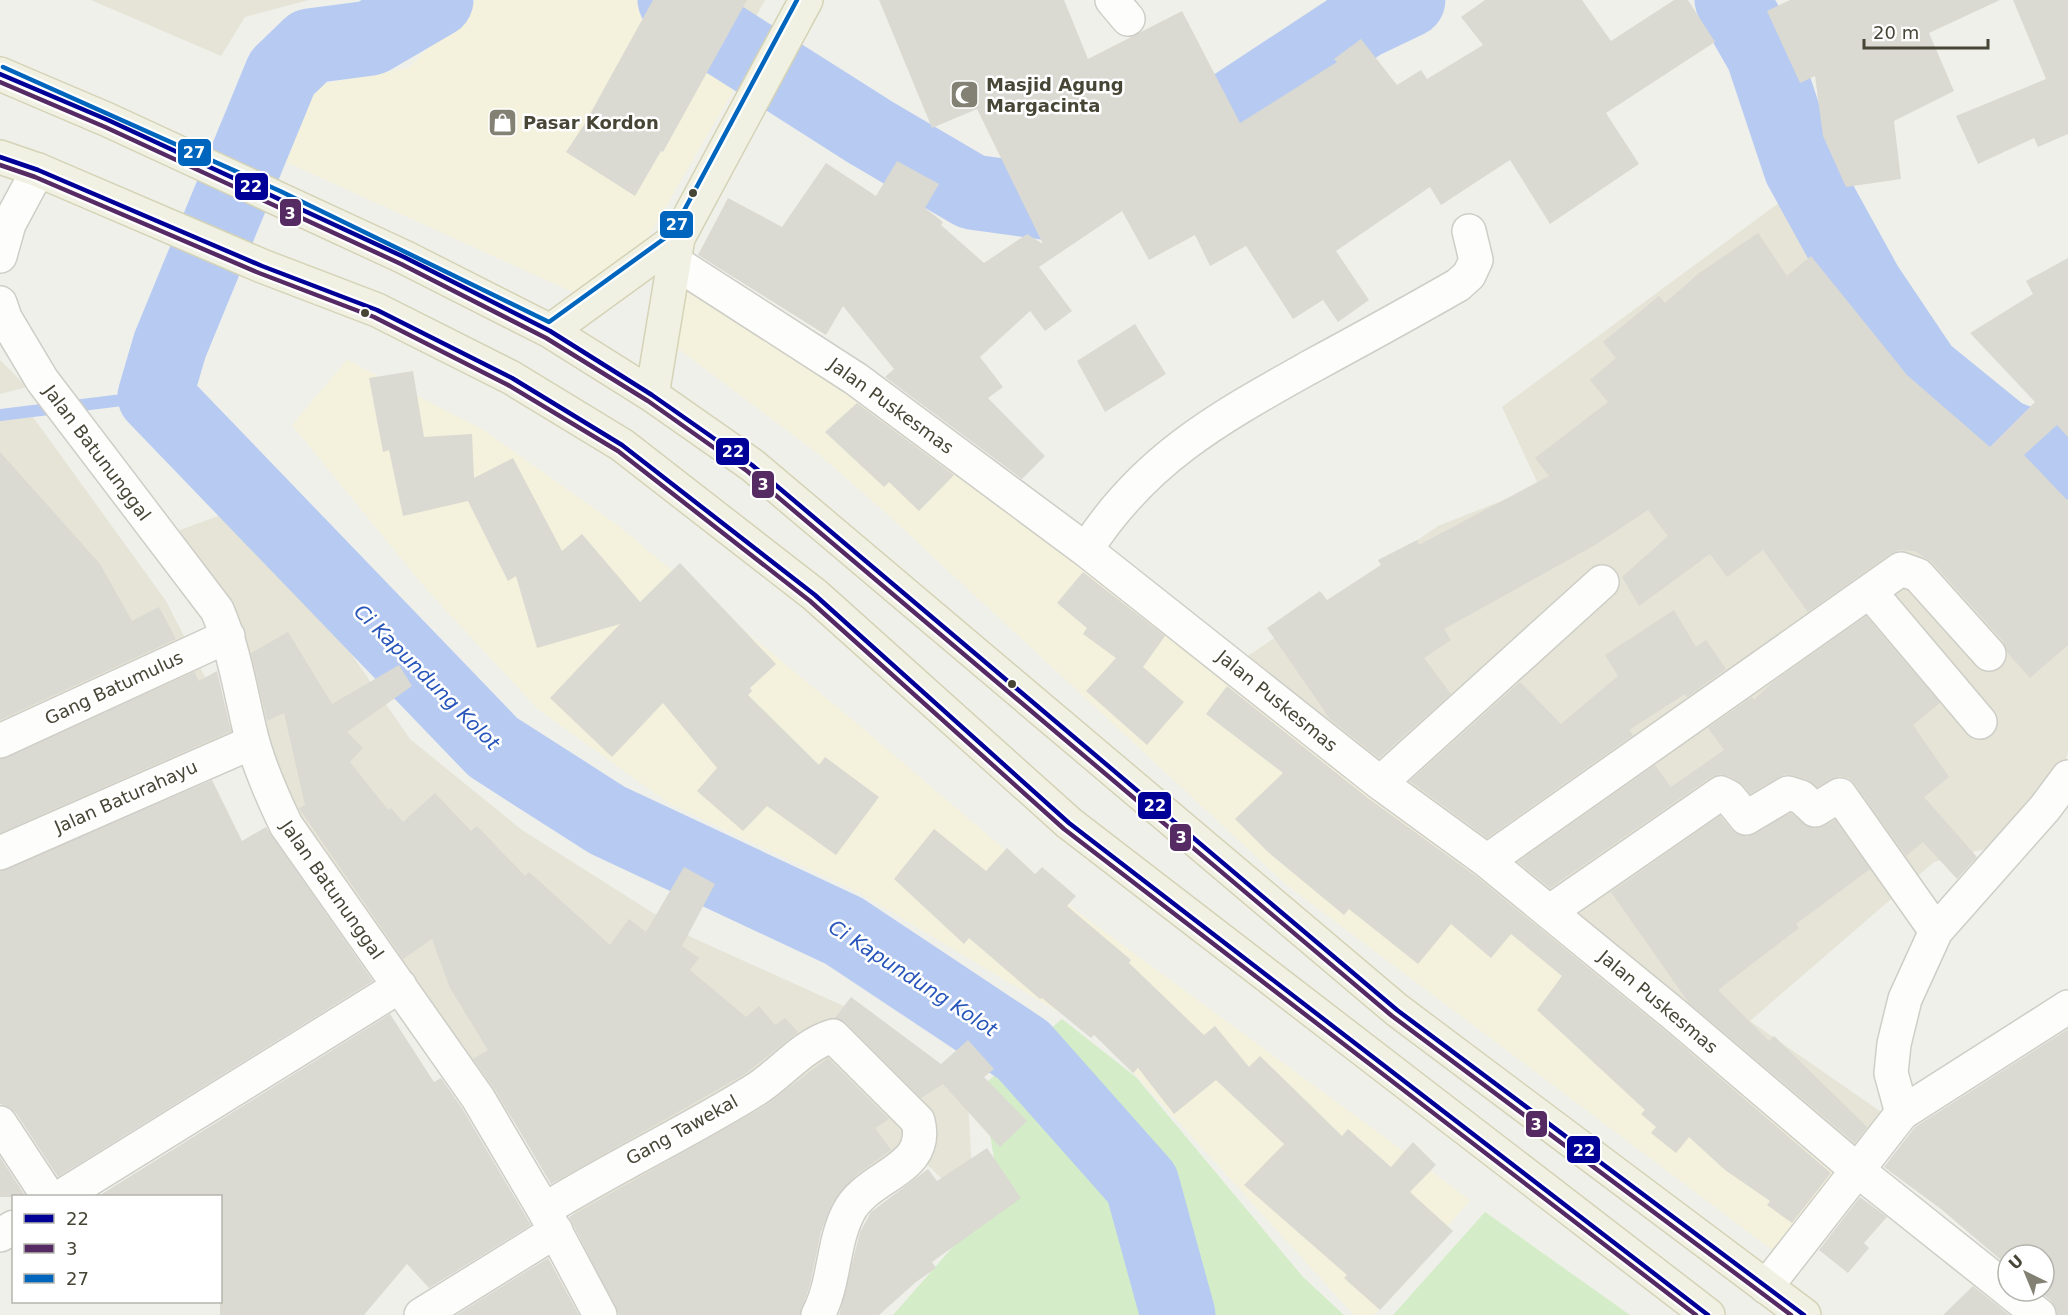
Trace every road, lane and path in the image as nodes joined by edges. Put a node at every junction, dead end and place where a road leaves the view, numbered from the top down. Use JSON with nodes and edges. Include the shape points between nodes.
{"nodes":[{"id":1,"x":806,"y":0,"type":"edge"},
{"id":2,"x":0,"y":74,"type":"edge"},
{"id":3,"x":0,"y":157,"type":"edge"},
{"id":4,"x":47,"y":174,"type":"junction"},
{"id":5,"x":1469,"y":231,"type":"dead end"},
{"id":6,"x":677,"y":251,"type":"junction"},
{"id":7,"x":0,"y":256,"type":"edge"},
{"id":8,"x":0,"y":303,"type":"edge"},
{"id":9,"x":550,"y":331,"type":"junction"},
{"id":10,"x":652,"y":395,"type":"junction"},
{"id":11,"x":1086,"y":550,"type":"junction"},
{"id":12,"x":1602,"y":582,"type":"dead end"},
{"id":13,"x":1870,"y":592,"type":"junction"},
{"id":14,"x":228,"y":636,"type":"junction"},
{"id":15,"x":1989,"y":654,"type":"dead end"},
{"id":16,"x":1980,"y":722,"type":"dead end"},
{"id":17,"x":0,"y":741,"type":"edge"},
{"id":18,"x":253,"y":742,"type":"junction"},
{"id":19,"x":2068,"y":777,"type":"edge"},
{"id":20,"x":1380,"y":783,"type":"junction"},
{"id":21,"x":0,"y":853,"type":"edge"},
{"id":22,"x":1487,"y":861,"type":"junction"},
{"id":23,"x":1549,"y":912,"type":"junction"},
{"id":24,"x":1936,"y":931,"type":"junction"},
{"id":25,"x":400,"y":986,"type":"junction"},
{"id":26,"x":2068,"y":1007,"type":"edge"},
{"id":27,"x":1902,"y":1113,"type":"junction"},
{"id":28,"x":0,"y":1123,"type":"edge"},
{"id":29,"x":1856,"y":1169,"type":"junction"},
{"id":30,"x":47,"y":1195,"type":"edge"},
{"id":31,"x":65,"y":1195,"type":"edge"},
{"id":32,"x":550,"y":1221,"type":"junction"},
{"id":33,"x":1996,"y":1281,"type":"edge"},
{"id":34,"x":1766,"y":1287,"type":"junction"},
{"id":35,"x":2024,"y":1303,"type":"edge"},
{"id":36,"x":421,"y":1315,"type":"edge"},
{"id":37,"x":600,"y":1315,"type":"edge"},
{"id":38,"x":818,"y":1315,"type":"edge"},
{"id":39,"x":1708,"y":1315,"type":"edge"},
{"id":40,"x":1804,"y":1315,"type":"edge"},
{"id":41,"x":2039,"y":1315,"type":"edge"}],
"edges":[{"from":1,"to":6,"type":"main road"},
{"from":2,"to":9,"type":"main road","via":[[404,257]]},
{"from":3,"to":4,"type":"main road"},
{"from":4,"to":7,"type":"street","via":[[9,224]]},
{"from":4,"to":39,"type":"main road","via":[[387,316],[512,378],[622,445],[815,595],[1069,823]]},
{"from":5,"to":11,"type":"street","via":[[1476,260],[1458,285],[1196,434],[1140,480]]},
{"from":6,"to":9,"type":"main road"},
{"from":6,"to":10,"type":"main road"},
{"from":6,"to":11,"type":"street","name":"Jalan Puskesmas"},
{"from":8,"to":14,"type":"street","name":"Jalan Batununggal","via":[[42,380],[207,595]]},
{"from":9,"to":10,"type":"main road"},
{"from":10,"to":34,"type":"main road","via":[[752,465],[1397,1010]]},
{"from":11,"to":20,"type":"street","name":"Jalan Puskesmas"},
{"from":12,"to":20,"type":"street"},
{"from":13,"to":15,"type":"street","via":[[1902,569],[1911,571]]},
{"from":13,"to":16,"type":"street"},
{"from":13,"to":22,"type":"street"},
{"from":14,"to":17,"type":"street","name":"Gang Batumulus"},
{"from":14,"to":18,"type":"street","name":"Jalan Batununggal"},
{"from":18,"to":21,"type":"street","name":"Jalan Baturahayu"},
{"from":18,"to":25,"type":"street","name":"Jalan Batununggal","via":[[286,825]]},
{"from":19,"to":24,"type":"street"},
{"from":20,"to":22,"type":"street","name":"Jalan Puskesmas"},
{"from":22,"to":23,"type":"street","name":"Jalan Puskesmas"},
{"from":23,"to":24,"type":"street","via":[[1721,793],[1746,818],[1788,793],[1801,796],[1815,810],[1840,795]]},
{"from":23,"to":29,"type":"street","name":"Jalan Puskesmas"},
{"from":24,"to":27,"type":"street","via":[[1905,999],[1894,1044],[1891,1073]]},
{"from":25,"to":31,"type":"street"},
{"from":25,"to":32,"type":"street","name":"Jalan Batununggal","via":[[478,1098]]},
{"from":26,"to":27,"type":"street"},
{"from":27,"to":29,"type":"street"},
{"from":28,"to":30,"type":"street"},
{"from":29,"to":33,"type":"street","name":"Jalan Puskesmas"},
{"from":29,"to":34,"type":"street"},
{"from":32,"to":36,"type":"street","name":"Gang Tawekal"},
{"from":32,"to":37,"type":"street","name":"Jalan Batununggal"},
{"from":32,"to":38,"type":"street","name":"Gang Tawekal","via":[[601,1174],[748,1094],[815,1042],[833,1036],[918,1121],[921,1143],[912,1158],[865,1191],[849,1211]]},
{"from":34,"to":40,"type":"main road"},
{"from":35,"to":41,"type":"street","name":"Jalan Puskesmas"}]}
